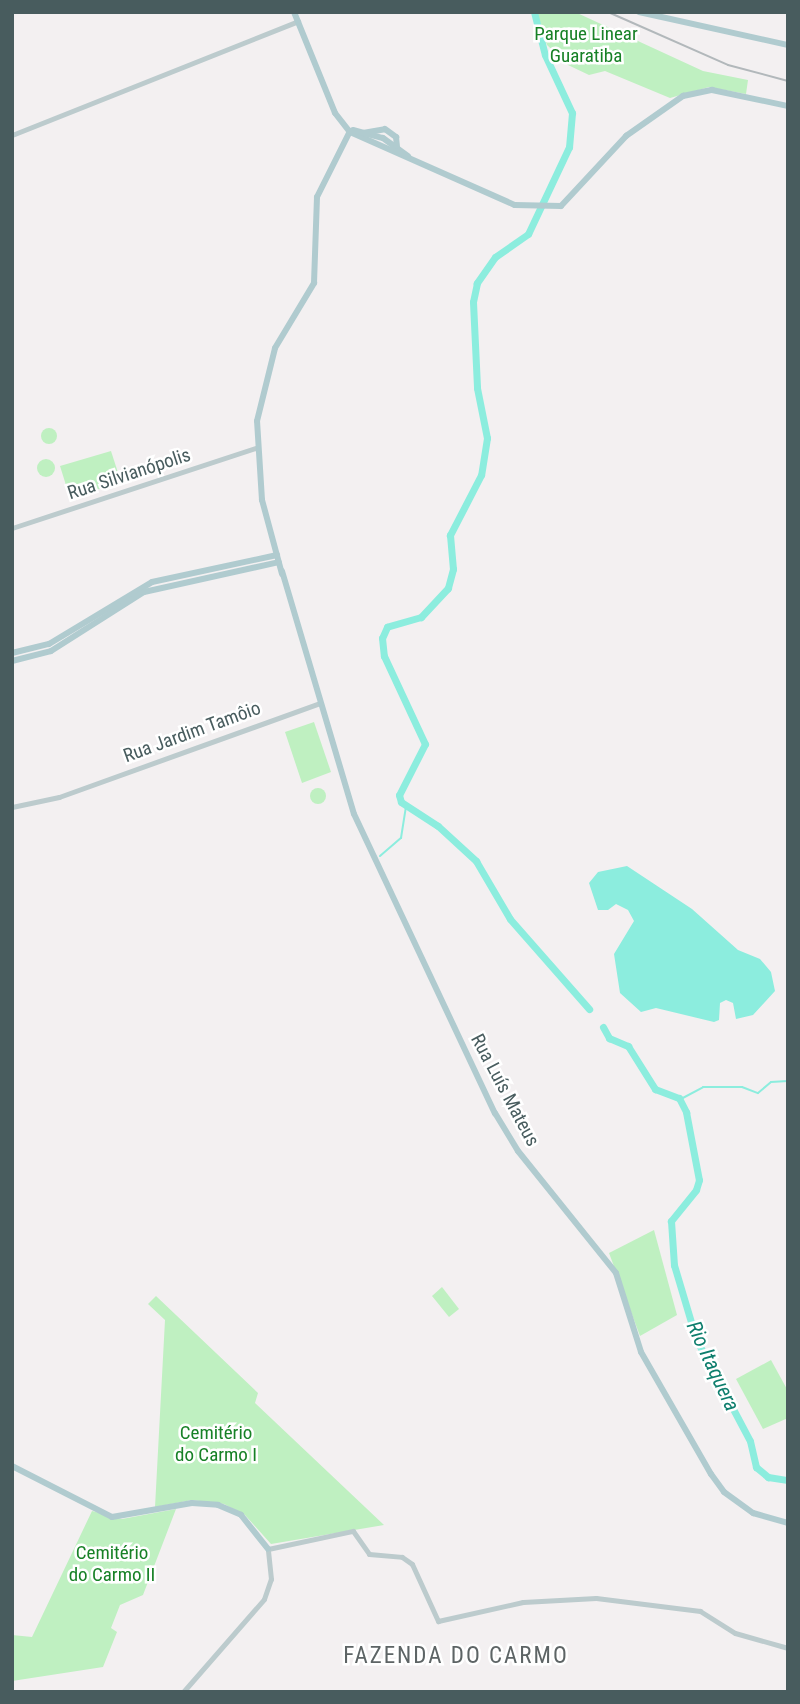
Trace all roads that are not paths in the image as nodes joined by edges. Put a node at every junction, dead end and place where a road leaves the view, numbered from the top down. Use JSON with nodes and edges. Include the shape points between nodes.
{"nodes":[{"id":1,"x":295,"y":12,"type":"edge"},
{"id":2,"x":639,"y":12,"type":"edge"},
{"id":3,"x":298,"y":21,"type":"junction"},
{"id":4,"x":788,"y":45,"type":"edge"},
{"id":5,"x":788,"y":106,"type":"edge"},
{"id":6,"x":377,"y":128,"type":"junction"},
{"id":7,"x":349,"y":130,"type":"junction"},
{"id":8,"x":363,"y":133,"type":"junction"},
{"id":9,"x":12,"y":135,"type":"edge"},
{"id":10,"x":373,"y":135,"type":"junction"},
{"id":11,"x":374,"y":144,"type":"junction"},
{"id":12,"x":397,"y":146,"type":"junction"},
{"id":13,"x":383,"y":148,"type":"junction"},
{"id":14,"x":415,"y":162,"type":"junction"},
{"id":15,"x":255,"y":448,"type":"junction"},
{"id":16,"x":12,"y":528,"type":"edge"},
{"id":17,"x":278,"y":558,"type":"junction"},
{"id":18,"x":12,"y":653,"type":"edge"},
{"id":19,"x":12,"y":661,"type":"edge"},
{"id":20,"x":320,"y":703,"type":"junction"},
{"id":21,"x":12,"y":807,"type":"edge"},
{"id":22,"x":12,"y":1466,"type":"edge"},
{"id":23,"x":788,"y":1523,"type":"edge"},
{"id":24,"x":268,"y":1549,"type":"junction"},
{"id":25,"x":788,"y":1648,"type":"edge"},
{"id":26,"x":183,"y":1692,"type":"edge"}],
"edges":[{"from":1,"to":3,"type":"main road"},
{"from":2,"to":4,"type":"main road"},
{"from":3,"to":7,"type":"main road","via":[[335,113]]},
{"from":3,"to":9,"type":"street"},
{"from":5,"to":14,"type":"main road","via":[[712,90],[673,101],[609,151],[557,208],[507,203]]},
{"from":6,"to":8,"type":"main road"},
{"from":6,"to":10,"type":"main road"},
{"from":6,"to":12,"type":"main road","via":[[395,135]]},
{"from":7,"to":8,"type":"main road"},
{"from":7,"to":11,"type":"main road"},
{"from":7,"to":15,"type":"main road","name":"Rua Luís Mateus","via":[[320,186],[314,220],[317,274],[302,309],[275,348],[262,392]]},
{"from":8,"to":10,"type":"main road"},
{"from":10,"to":11,"type":"main road"},
{"from":10,"to":12,"type":"main road"},
{"from":11,"to":13,"type":"main road"},
{"from":12,"to":13,"type":"main road"},
{"from":12,"to":14,"type":"main road"},
{"from":13,"to":14,"type":"main road"},
{"from":15,"to":16,"type":"street","name":"Rua Silvianópolis"},
{"from":15,"to":17,"type":"main road","name":"Rua Luís Mateus","via":[[262,500]]},
{"from":17,"to":18,"type":"main road","via":[[152,582],[49,644]]},
{"from":17,"to":19,"type":"main road","via":[[144,592],[51,651]]},
{"from":17,"to":20,"type":"main road","name":"Rua Luís Mateus"},
{"from":20,"to":21,"type":"street","name":"Rua Jardim Tamôio","via":[[76,792]]},
{"from":20,"to":23,"type":"main road","name":"Rua Luís Mateus","via":[[367,845],[509,1138],[616,1273],[641,1352],[715,1480],[753,1513]]},
{"from":22,"to":24,"type":"main road","via":[[111,1517],[192,1503],[218,1505],[241,1515]]},
{"from":24,"to":25,"type":"street","via":[[353,1531],[369,1554],[405,1558],[412,1564],[438,1621],[504,1605],[568,1598],[700,1611],[735,1633]]},
{"from":24,"to":26,"type":"street","via":[[271,1579],[264,1599]]}]}
